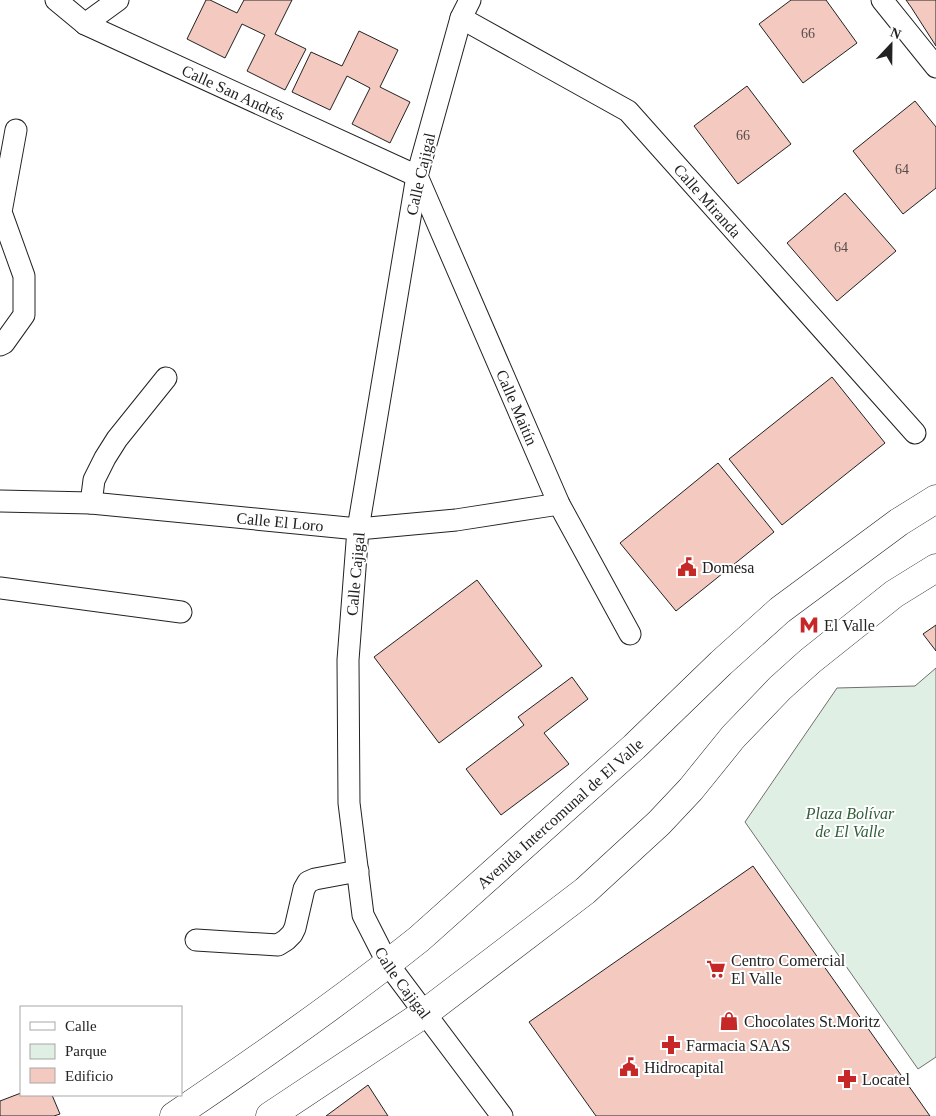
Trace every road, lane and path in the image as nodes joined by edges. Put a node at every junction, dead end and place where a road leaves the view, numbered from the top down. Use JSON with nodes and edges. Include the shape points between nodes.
{"nodes":[{"id":1,"x":56,"y":0,"type":"edge"},
{"id":2,"x":118,"y":0,"type":"edge"},
{"id":3,"x":882,"y":0,"type":"edge"},
{"id":4,"x":465,"y":9,"type":"edge"},
{"id":5,"x":85,"y":24,"type":"junction"},
{"id":6,"x":936,"y":67,"type":"edge"},
{"id":7,"x":16,"y":130,"type":"dead end"},
{"id":8,"x":417,"y":176,"type":"junction"},
{"id":9,"x":0,"y":345,"type":"edge"},
{"id":10,"x":166,"y":378,"type":"dead end"},
{"id":11,"x":915,"y":433,"type":"dead end"},
{"id":12,"x":936,"y":499,"type":"edge"},
{"id":13,"x":0,"y":501,"type":"edge"},
{"id":14,"x":91,"y":503,"type":"junction"},
{"id":15,"x":559,"y":504,"type":"junction"},
{"id":16,"x":358,"y":528,"type":"junction"},
{"id":17,"x":936,"y":568,"type":"edge"},
{"id":18,"x":0,"y":588,"type":"edge"},
{"id":19,"x":182,"y":612,"type":"dead end"},
{"id":20,"x":630,"y":634,"type":"dead end"},
{"id":21,"x":358,"y":871,"type":"junction"},
{"id":22,"x":196,"y":940,"type":"dead end"},
{"id":23,"x":388,"y":964,"type":"junction"},
{"id":24,"x":425,"y":1013,"type":"junction"},
{"id":25,"x":174,"y":1116,"type":"edge"},
{"id":26,"x":270,"y":1116,"type":"edge"},
{"id":27,"x":502,"y":1116,"type":"edge"}],
"edges":[{"from":1,"to":5,"type":"street","name":"Calle San Andrés"},
{"from":2,"to":5,"type":"street"},
{"from":3,"to":6,"type":"street"},
{"from":4,"to":8,"type":"street","name":"Calle Cajigal"},
{"from":4,"to":11,"type":"street","name":"Calle Miranda","via":[[628,110]]},
{"from":5,"to":8,"type":"street","name":"Calle San Andrés"},
{"from":7,"to":9,"type":"street","via":[[1,212],[24,276],[24,315]]},
{"from":8,"to":15,"type":"street","name":"Calle Maitín"},
{"from":8,"to":16,"type":"street","name":"Calle Cajigal"},
{"from":10,"to":14,"type":"street","via":[[117,438],[94,480]]},
{"from":12,"to":23,"type":"main road","name":"Avenida Intercomunal de El Valle","via":[[899,522],[780,610],[634,748]]},
{"from":13,"to":14,"type":"street","name":"Calle El Loro"},
{"from":14,"to":16,"type":"street","name":"Calle El Loro"},
{"from":15,"to":16,"type":"street","name":"Calle El Loro","via":[[456,520]]},
{"from":15,"to":20,"type":"street","name":"Calle Maitín"},
{"from":16,"to":21,"type":"street","name":"Calle Cajigal","via":[[348,660],[349,803]]},
{"from":17,"to":24,"type":"main road","via":[[894,594],[780,688],[733,736],[659,823],[585,891]]},
{"from":18,"to":19,"type":"street"},
{"from":21,"to":22,"type":"street","via":[[308,882],[295,928],[278,945]]},
{"from":21,"to":23,"type":"street","name":"Calle Cajigal","via":[[364,915]]},
{"from":23,"to":24,"type":"street","name":"Calle Cajigal"},
{"from":23,"to":25,"type":"main road","name":"Avenida Intercomunal de El Valle","via":[[262,1057]]},
{"from":24,"to":26,"type":"main road"},
{"from":24,"to":27,"type":"street","name":"Calle Cajigal"}]}
